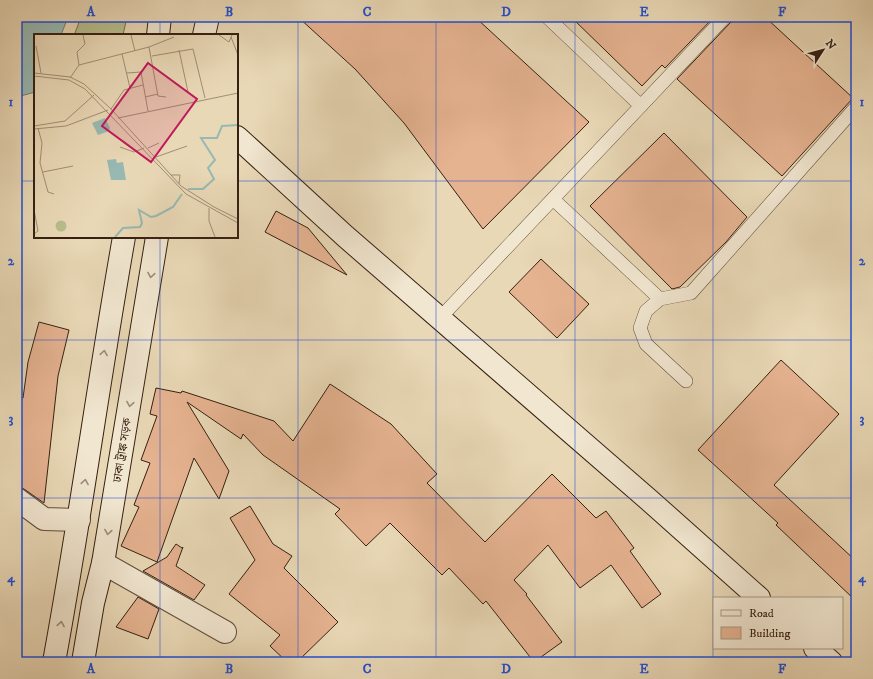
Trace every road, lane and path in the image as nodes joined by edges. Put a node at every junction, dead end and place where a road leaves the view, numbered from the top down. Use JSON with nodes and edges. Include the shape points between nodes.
{"nodes":[{"id":1,"x":160,"y":17,"type":"edge"},
{"id":2,"x":208,"y":17,"type":"edge"},
{"id":3,"x":547,"y":17,"type":"edge"},
{"id":4,"x":725,"y":17,"type":"edge"},
{"id":5,"x":158,"y":34,"type":"edge"},
{"id":6,"x":204,"y":34,"type":"edge"},
{"id":7,"x":640,"y":106,"type":"junction"},
{"id":8,"x":856,"y":107,"type":"edge"},
{"id":9,"x":238,"y":138,"type":"edge"},
{"id":10,"x":554,"y":199,"type":"junction"},
{"id":11,"x":124,"y":238,"type":"edge"},
{"id":12,"x":157,"y":238,"type":"edge"},
{"id":13,"x":660,"y":299,"type":"junction"},
{"id":14,"x":440,"y":318,"type":"junction"},
{"id":15,"x":686,"y":381,"type":"dead end"},
{"id":16,"x":17,"y":499,"type":"edge"},
{"id":17,"x":78,"y":520,"type":"junction"},
{"id":18,"x":103,"y":563,"type":"junction"},
{"id":19,"x":758,"y":597,"type":"edge"},
{"id":20,"x":225,"y":632,"type":"dead end"},
{"id":21,"x":816,"y":649,"type":"edge"},
{"id":22,"x":54,"y":662,"type":"edge"},
{"id":23,"x":83,"y":662,"type":"edge"},
{"id":24,"x":831,"y":662,"type":"edge"}],
"edges":[{"from":1,"to":5,"type":"main road"},
{"from":2,"to":6,"type":"main road"},
{"from":3,"to":7,"type":"lane"},
{"from":4,"to":7,"type":"lane"},
{"from":7,"to":10,"type":"lane"},
{"from":8,"to":13,"type":"lane","via":[[691,293]]},
{"from":9,"to":14,"type":"main road","via":[[345,236]]},
{"from":10,"to":13,"type":"lane"},
{"from":10,"to":14,"type":"lane"},
{"from":17,"to":11,"type":"main road","one_way":true},
{"from":12,"to":18,"type":"main road","name":"ঢাকা ট্রাঙ্ক সড়ক","one_way":true},
{"from":13,"to":15,"type":"lane","via":[[646,311],[640,328],[646,344]]},
{"from":14,"to":19,"type":"main road"},
{"from":16,"to":17,"type":"main road","via":[[44,519]]},
{"from":22,"to":17,"type":"main road","one_way":true},
{"from":18,"to":20,"type":"main road"},
{"from":18,"to":23,"type":"main road","name":"ঢাকা ট্রাঙ্ক সড়ক"},
{"from":21,"to":24,"type":"main road"}]}
